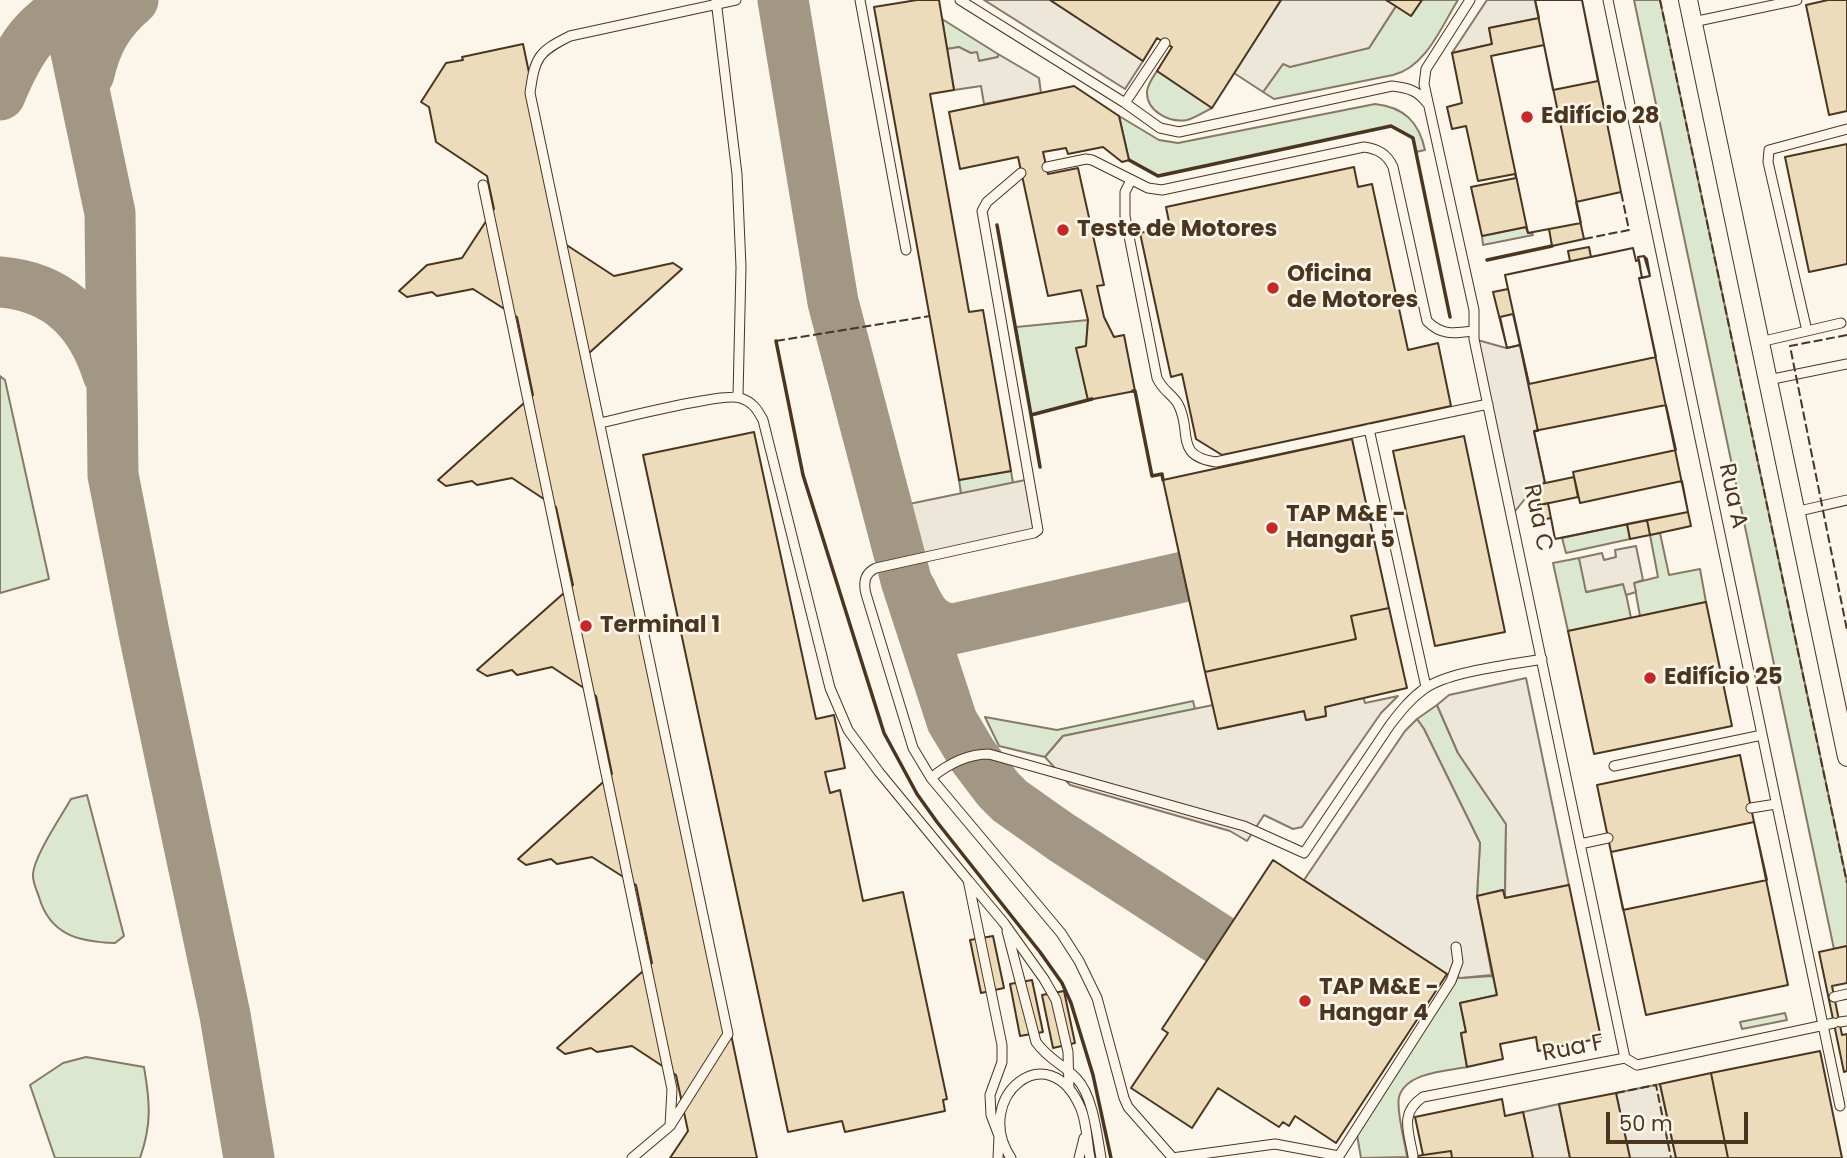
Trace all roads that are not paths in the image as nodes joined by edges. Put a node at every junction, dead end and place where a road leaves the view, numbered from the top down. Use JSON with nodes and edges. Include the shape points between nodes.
{"nodes":[{"id":1,"x":736,"y":0,"type":"edge"},
{"id":2,"x":860,"y":0,"type":"edge"},
{"id":3,"x":960,"y":0,"type":"edge"},
{"id":4,"x":1470,"y":0,"type":"edge"},
{"id":5,"x":1608,"y":0,"type":"edge"},
{"id":6,"x":1688,"y":0,"type":"edge"},
{"id":7,"x":1797,"y":0,"type":"edge"},
{"id":8,"x":716,"y":2,"type":"edge"},
{"id":9,"x":1693,"y":22,"type":"junction"},
{"id":10,"x":1165,"y":43,"type":"dead end"},
{"id":11,"x":1426,"y":69,"type":"junction"},
{"id":12,"x":1392,"y":86,"type":"junction"},
{"id":13,"x":1125,"y":103,"type":"junction"},
{"id":14,"x":1428,"y":104,"type":"junction"},
{"id":15,"x":1847,"y":129,"type":"edge"},
{"id":16,"x":1047,"y":167,"type":"dead end"},
{"id":17,"x":1021,"y":173,"type":"dead end"},
{"id":18,"x":1131,"y":180,"type":"junction"},
{"id":19,"x":483,"y":185,"type":"dead end"},
{"id":20,"x":906,"y":250,"type":"dead end"},
{"id":21,"x":1841,"y":323,"type":"dead end"},
{"id":22,"x":1472,"y":331,"type":"junction"},
{"id":23,"x":1807,"y":331,"type":"junction"},
{"id":24,"x":1760,"y":342,"type":"junction"},
{"id":25,"x":1847,"y":364,"type":"edge"},
{"id":26,"x":1768,"y":380,"type":"junction"},
{"id":27,"x":738,"y":396,"type":"junction"},
{"id":28,"x":1488,"y":404,"type":"junction"},
{"id":29,"x":600,"y":423,"type":"junction"},
{"id":30,"x":1369,"y":429,"type":"junction"},
{"id":31,"x":1847,"y":500,"type":"edge"},
{"id":32,"x":1795,"y":512,"type":"junction"},
{"id":33,"x":1542,"y":659,"type":"junction"},
{"id":34,"x":1426,"y":687,"type":"junction"},
{"id":35,"x":1841,"y":701,"type":"edge"},
{"id":36,"x":1762,"y":735,"type":"junction"},
{"id":37,"x":1847,"y":757,"type":"edge"},
{"id":38,"x":1614,"y":766,"type":"dead end"},
{"id":39,"x":931,"y":778,"type":"junction"},
{"id":40,"x":1776,"y":804,"type":"junction"},
{"id":41,"x":1751,"y":808,"type":"dead end"},
{"id":42,"x":1608,"y":838,"type":"dead end"},
{"id":43,"x":1580,"y":844,"type":"junction"},
{"id":44,"x":968,"y":880,"type":"junction"},
{"id":45,"x":1004,"y":923,"type":"junction"},
{"id":46,"x":1456,"y":947,"type":"dead end"},
{"id":47,"x":1847,"y":994,"type":"edge"},
{"id":48,"x":1817,"y":1000,"type":"junction"},
{"id":49,"x":1840,"y":1022,"type":"edge"},
{"id":50,"x":1822,"y":1026,"type":"junction"},
{"id":51,"x":1625,"y":1058,"type":"junction"},
{"id":52,"x":1070,"y":1072,"type":"junction"},
{"id":53,"x":1069,"y":1089,"type":"junction"},
{"id":54,"x":1840,"y":1107,"type":"dead end"},
{"id":55,"x":670,"y":1126,"type":"junction"},
{"id":56,"x":1085,"y":1133,"type":"junction"},
{"id":57,"x":999,"y":1136,"type":"junction"},
{"id":58,"x":999,"y":1156,"type":"edge"},
{"id":59,"x":1413,"y":1156,"type":"edge"},
{"id":60,"x":1172,"y":1157,"type":"edge"},
{"id":61,"x":632,"y":1158,"type":"edge"},
{"id":62,"x":1011,"y":1158,"type":"edge"},
{"id":63,"x":1079,"y":1158,"type":"edge"},
{"id":64,"x":1090,"y":1158,"type":"edge"},
{"id":65,"x":1101,"y":1158,"type":"edge"}],
"edges":[{"from":1,"to":8,"type":"lane"},
{"from":2,"to":20,"type":"lane"},
{"from":3,"to":13,"type":"lane"},
{"from":4,"to":11,"type":"lane"},
{"from":5,"to":36,"type":"lane","name":"Rua A"},
{"from":6,"to":9,"type":"street"},
{"from":7,"to":9,"type":"lane"},
{"from":8,"to":27,"type":"lane","via":[[737,174],[741,267]]},
{"from":8,"to":29,"type":"lane","via":[[570,36],[545,48],[534,67],[530,93]]},
{"from":9,"to":24,"type":"street"},
{"from":10,"to":13,"type":"lane"},
{"from":11,"to":12,"type":"lane","via":[[1411,83]]},
{"from":11,"to":14,"type":"lane","name":"Rua C"},
{"from":12,"to":13,"type":"lane","via":[[1179,132],[1160,128]]},
{"from":12,"to":14,"type":"lane","via":[[1419,93]]},
{"from":14,"to":22,"type":"lane","name":"Rua C","via":[[1474,310]]},
{"from":15,"to":23,"type":"lane","via":[[1769,149]]},
{"from":16,"to":18,"type":"lane","via":[[1086,159]]},
{"from":17,"to":39,"type":"lane","via":[[986,202],[982,211],[1038,530],[876,568],[865,579],[913,748]]},
{"from":18,"to":22,"type":"lane","via":[[1163,190],[1364,147],[1374,149],[1387,156],[1393,167],[1427,321],[1445,333]]},
{"from":18,"to":30,"type":"lane","via":[[1125,192],[1125,216],[1157,378],[1180,407],[1187,446],[1193,454],[1216,462]]},
{"from":19,"to":55,"type":"lane","via":[[672,1089]]},
{"from":21,"to":23,"type":"lane"},
{"from":22,"to":28,"type":"lane","name":"Rua C"},
{"from":23,"to":24,"type":"lane"},
{"from":24,"to":26,"type":"street"},
{"from":25,"to":26,"type":"lane"},
{"from":26,"to":32,"type":"street"},
{"from":27,"to":29,"type":"lane"},
{"from":27,"to":44,"type":"lane","via":[[754,405],[763,420],[830,688],[848,730]]},
{"from":28,"to":30,"type":"lane"},
{"from":28,"to":33,"type":"lane","name":"Rua C"},
{"from":29,"to":55,"type":"lane","via":[[728,1034]]},
{"from":30,"to":34,"type":"lane"},
{"from":31,"to":32,"type":"lane"},
{"from":32,"to":35,"type":"street"},
{"from":33,"to":34,"type":"lane"},
{"from":33,"to":43,"type":"lane","name":"Rua C"},
{"from":34,"to":39,"type":"lane","via":[[1401,710],[1304,853],[1244,826],[989,754],[950,764]]},
{"from":35,"to":37,"type":"street"},
{"from":36,"to":38,"type":"lane"},
{"from":36,"to":40,"type":"lane","name":"Rua A"},
{"from":39,"to":60,"type":"lane","via":[[1061,933],[1079,961],[1097,999],[1128,1107]]},
{"from":40,"to":41,"type":"lane"},
{"from":40,"to":48,"type":"lane","name":"Rua A"},
{"from":42,"to":43,"type":"lane"},
{"from":43,"to":51,"type":"lane","name":"Rua C"},
{"from":44,"to":45,"type":"lane"},
{"from":44,"to":57,"type":"lane","via":[[1002,1045],[1002,1062],[990,1095]]},
{"from":45,"to":52,"type":"lane","via":[[1056,1000]]},
{"from":45,"to":52,"type":"lane","via":[[1036,1042],[1047,1057]]},
{"from":46,"to":60,"type":"lane","via":[[1454,975],[1339,1156],[1275,1144]]},
{"from":47,"to":48,"type":"lane"},
{"from":48,"to":50,"type":"lane","name":"Rua A"},
{"from":49,"to":50,"type":"lane","name":"Rua F"},
{"from":50,"to":51,"type":"lane","name":"Rua F","via":[[1637,1065]]},
{"from":50,"to":54,"type":"lane","name":"Rua A"},
{"from":51,"to":59,"type":"lane","name":"Rua F","via":[[1423,1097],[1407,1115]]},
{"from":52,"to":53,"type":"lane"},
{"from":52,"to":65,"type":"lane","via":[[1085,1090]]},
{"from":53,"to":56,"type":"lane","via":[[1081,1110]]},
{"from":53,"to":57,"type":"lane","via":[[1054,1077],[1040,1074],[1017,1082],[1004,1104]]},
{"from":55,"to":61,"type":"lane"},
{"from":56,"to":63,"type":"lane"},
{"from":56,"to":64,"type":"lane"},
{"from":57,"to":58,"type":"lane"},
{"from":57,"to":62,"type":"lane"}]}
